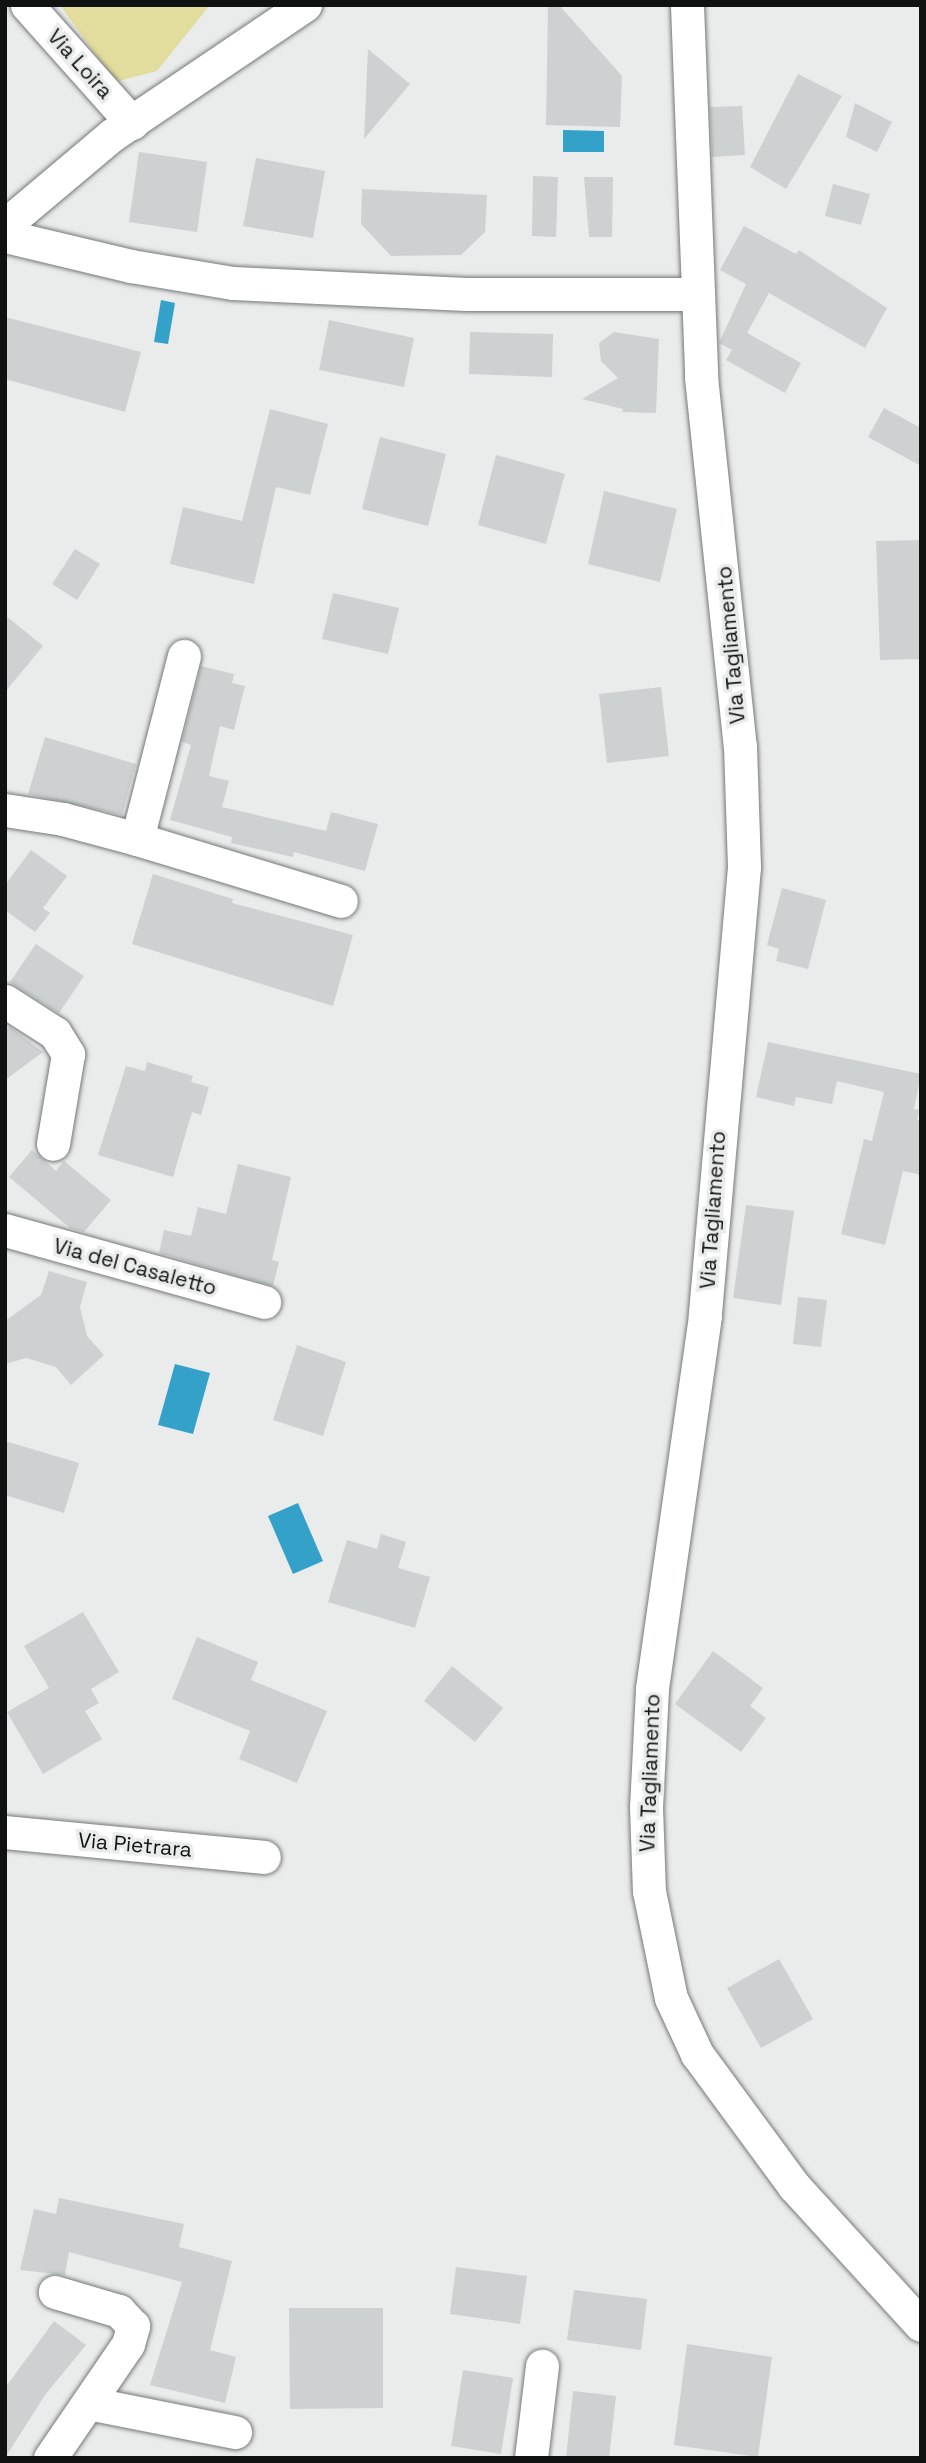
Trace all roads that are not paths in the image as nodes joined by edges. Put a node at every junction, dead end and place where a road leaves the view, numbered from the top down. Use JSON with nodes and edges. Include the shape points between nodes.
{"nodes":[{"id":1,"x":27,"y":5,"type":"edge"},
{"id":2,"x":278,"y":5,"type":"edge"},
{"id":3,"x":305,"y":5,"type":"edge"},
{"id":4,"x":687,"y":5,"type":"edge"},
{"id":5,"x":261,"y":38,"type":"junction"},
{"id":6,"x":132,"y":122,"type":"junction"},
{"id":7,"x":5,"y":225,"type":"edge"},
{"id":8,"x":5,"y":236,"type":"edge"},
{"id":9,"x":698,"y":294,"type":"junction"},
{"id":10,"x":184,"y":656,"type":"dead end"},
{"id":11,"x":5,"y":810,"type":"edge"},
{"id":12,"x":137,"y":839,"type":"junction"},
{"id":13,"x":341,"y":901,"type":"dead end"},
{"id":14,"x":5,"y":1001,"type":"edge"},
{"id":15,"x":53,"y":1144,"type":"dead end"},
{"id":16,"x":5,"y":1230,"type":"edge"},
{"id":17,"x":264,"y":1302,"type":"dead end"},
{"id":18,"x":5,"y":1832,"type":"edge"},
{"id":19,"x":264,"y":1857,"type":"dead end"},
{"id":20,"x":55,"y":2292,"type":"dead end"},
{"id":21,"x":921,"y":2325,"type":"edge"},
{"id":22,"x":541,"y":2366,"type":"dead end"},
{"id":23,"x":88,"y":2403,"type":"junction"},
{"id":24,"x":235,"y":2432,"type":"dead end"},
{"id":25,"x":50,"y":2458,"type":"edge"},
{"id":26,"x":531,"y":2458,"type":"edge"}],
"edges":[{"from":1,"to":6,"type":"street","name":"Via Loira"},
{"from":2,"to":5,"type":"street"},
{"from":3,"to":5,"type":"street"},
{"from":4,"to":9,"type":"street","name":"Via Tagliamento"},
{"from":5,"to":6,"type":"street"},
{"from":6,"to":7,"type":"street"},
{"from":8,"to":9,"type":"street","via":[[131,266],[233,283],[466,294]]},
{"from":9,"to":21,"type":"street","name":"Via Tagliamento","via":[[701,377],[740,746],[744,867],[705,1316],[652,1689],[646,1807],[649,1891],[671,1998],[704,2065],[794,2186]]},
{"from":10,"to":12,"type":"street"},
{"from":11,"to":12,"type":"street","via":[[63,819]]},
{"from":12,"to":13,"type":"street"},
{"from":14,"to":15,"type":"street","via":[[55,1033],[68,1054]]},
{"from":16,"to":17,"type":"street","name":"Via del Casaletto"},
{"from":18,"to":19,"type":"street","name":"Via Pietrara"},
{"from":20,"to":23,"type":"street","via":[[118,2311],[133,2326],[128,2344]]},
{"from":22,"to":26,"type":"street"},
{"from":23,"to":24,"type":"street"},
{"from":23,"to":25,"type":"street"}]}
